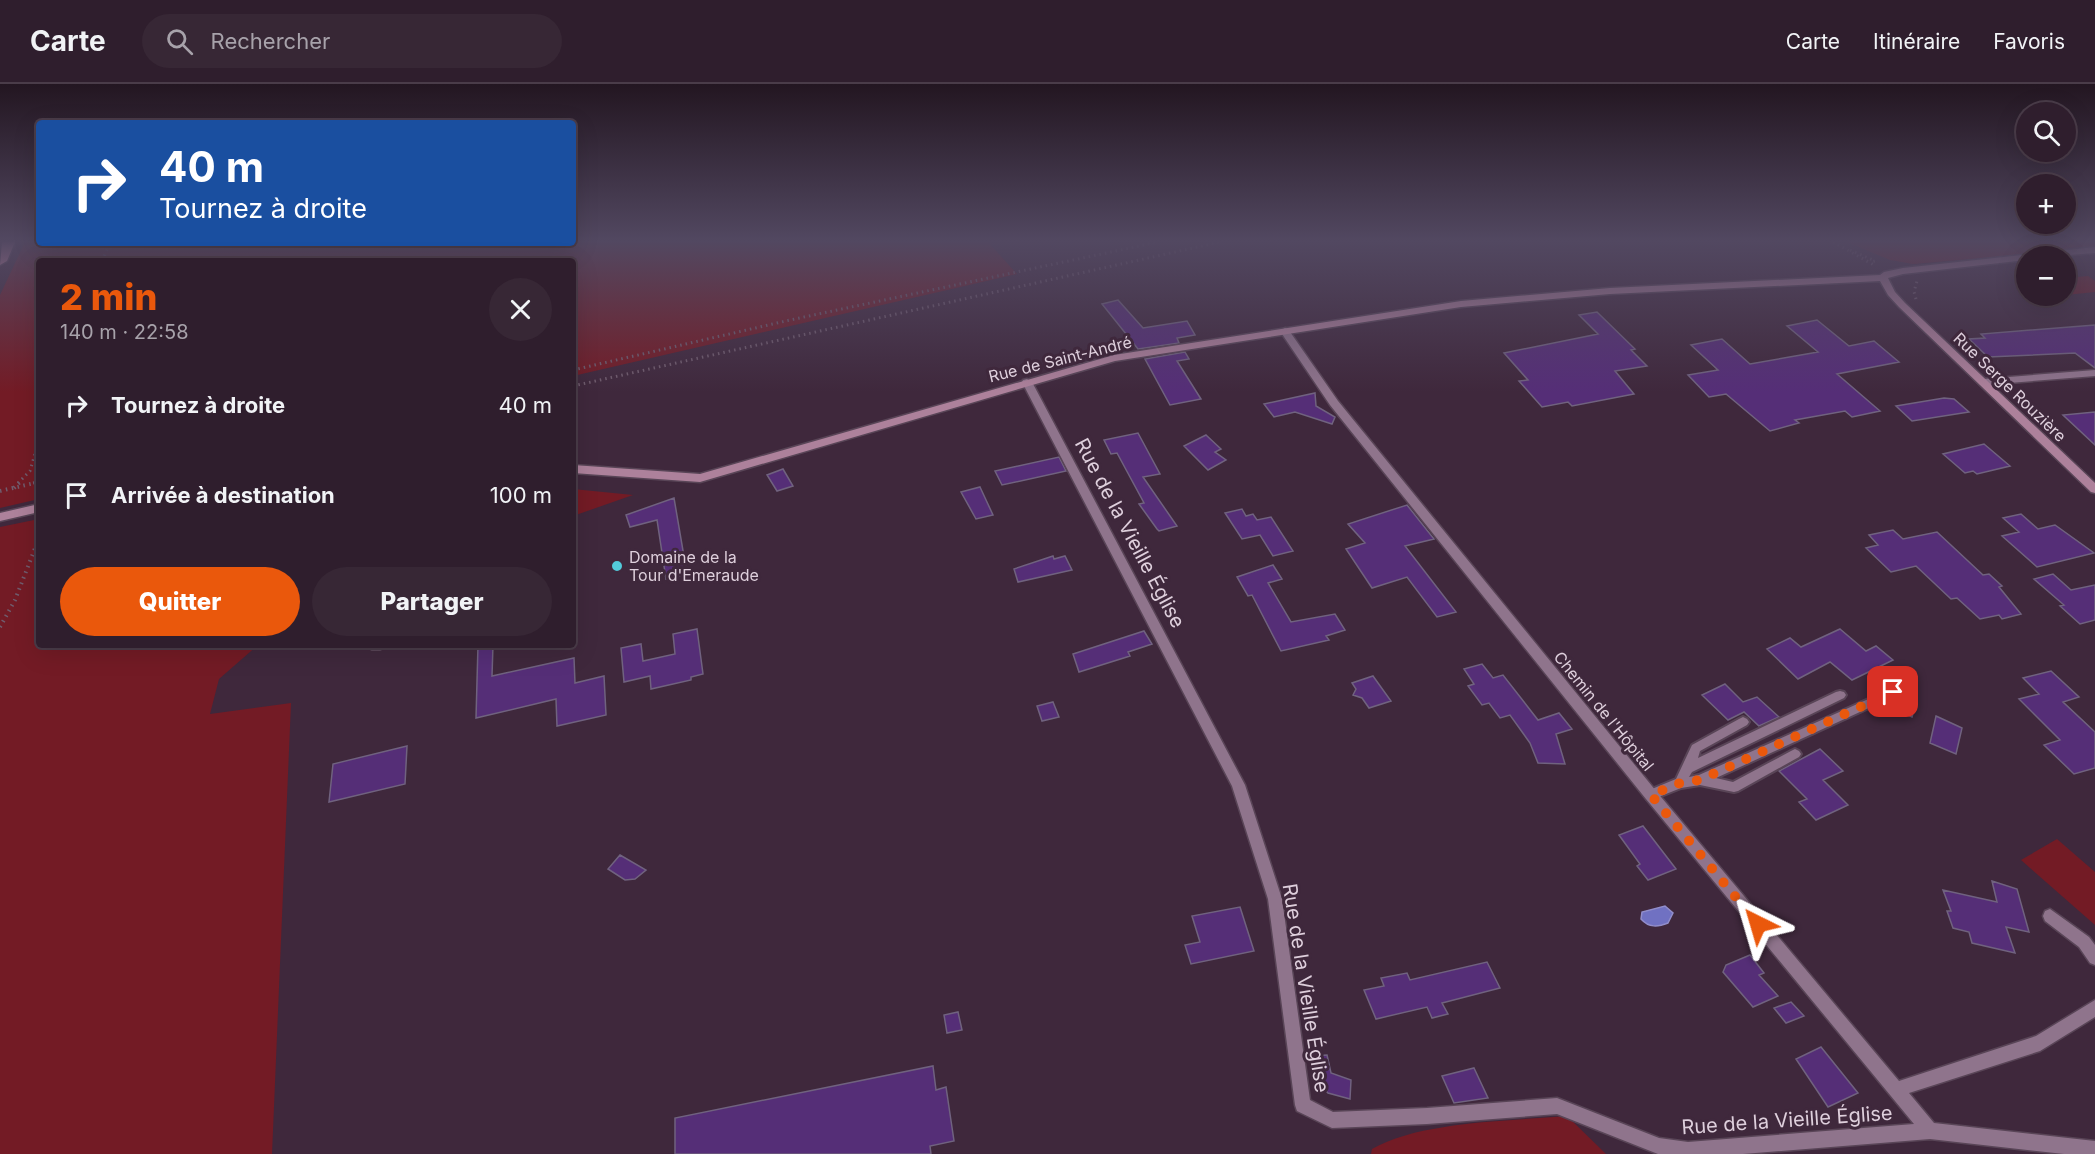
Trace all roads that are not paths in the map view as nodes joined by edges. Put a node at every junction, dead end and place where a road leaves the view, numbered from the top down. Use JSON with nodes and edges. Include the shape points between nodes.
{"nodes":[{"id":1,"x":1599,"y":292,"type":"edge"},
{"id":2,"x":1890,"y":292,"type":"edge"},
{"id":3,"x":1285,"y":331,"type":"junction"},
{"id":4,"x":2095,"y":374,"type":"edge"},
{"id":5,"x":1027,"y":381,"type":"junction"},
{"id":6,"x":1984,"y":382,"type":"junction"},
{"id":7,"x":576,"y":469,"type":"edge"},
{"id":8,"x":2095,"y":489,"type":"edge"},
{"id":9,"x":36,"y":509,"type":"edge"},
{"id":10,"x":0,"y":517,"type":"edge"},
{"id":11,"x":1893,"y":692,"type":"dead end"},
{"id":12,"x":1840,"y":695,"type":"dead end"},
{"id":13,"x":1743,"y":722,"type":"dead end"},
{"id":14,"x":1795,"y":754,"type":"dead end"},
{"id":15,"x":1688,"y":768,"type":"junction"},
{"id":16,"x":1700,"y":780,"type":"junction"},
{"id":17,"x":1680,"y":783,"type":"junction"},
{"id":18,"x":1651,"y":795,"type":"junction"},
{"id":19,"x":2050,"y":916,"type":"dead end"},
{"id":20,"x":2095,"y":958,"type":"edge"},
{"id":21,"x":2095,"y":1008,"type":"edge"},
{"id":22,"x":1895,"y":1090,"type":"junction"},
{"id":23,"x":1930,"y":1131,"type":"junction"},
{"id":24,"x":2095,"y":1149,"type":"edge"},
{"id":25,"x":1688,"y":1152,"type":"edge"}],
"edges":[{"from":1,"to":3,"type":"street","name":"Rue de Saint-André","via":[[1473,303]]},
{"from":2,"to":6,"type":"street","name":"Rue Serge Rouzière"},
{"from":3,"to":5,"type":"street","name":"Rue de Saint-André","via":[[1114,358]]},
{"from":3,"to":18,"type":"street","name":"Chemin de l'Hôpital","via":[[1334,403]]},
{"from":4,"to":6,"type":"street"},
{"from":5,"to":7,"type":"street","name":"Rue de Saint-André","via":[[700,478]]},
{"from":5,"to":25,"type":"street","name":"Rue de la Vieille Église","via":[[1238,785],[1275,899],[1303,1105],[1332,1120],[1557,1106],[1659,1146]]},
{"from":6,"to":8,"type":"street","name":"Rue Serge Rouzière"},
{"from":9,"to":10,"type":"street"},
{"from":11,"to":16,"type":"lane"},
{"from":12,"to":15,"type":"lane"},
{"from":13,"to":15,"type":"lane","via":[[1696,748]]},
{"from":14,"to":16,"type":"lane","via":[[1734,787]]},
{"from":15,"to":17,"type":"lane"},
{"from":16,"to":17,"type":"lane"},
{"from":17,"to":18,"type":"lane"},
{"from":18,"to":22,"type":"street","name":"Chemin de l'Hôpital"},
{"from":19,"to":20,"type":"street","via":[[2084,942]]},
{"from":21,"to":22,"type":"street","via":[[2040,1043]]},
{"from":22,"to":23,"type":"street","name":"Chemin de l'Hôpital"},
{"from":23,"to":24,"type":"street","name":"Rue de la Vieille Église"},
{"from":23,"to":25,"type":"street","name":"Rue de la Vieille Église"}]}
